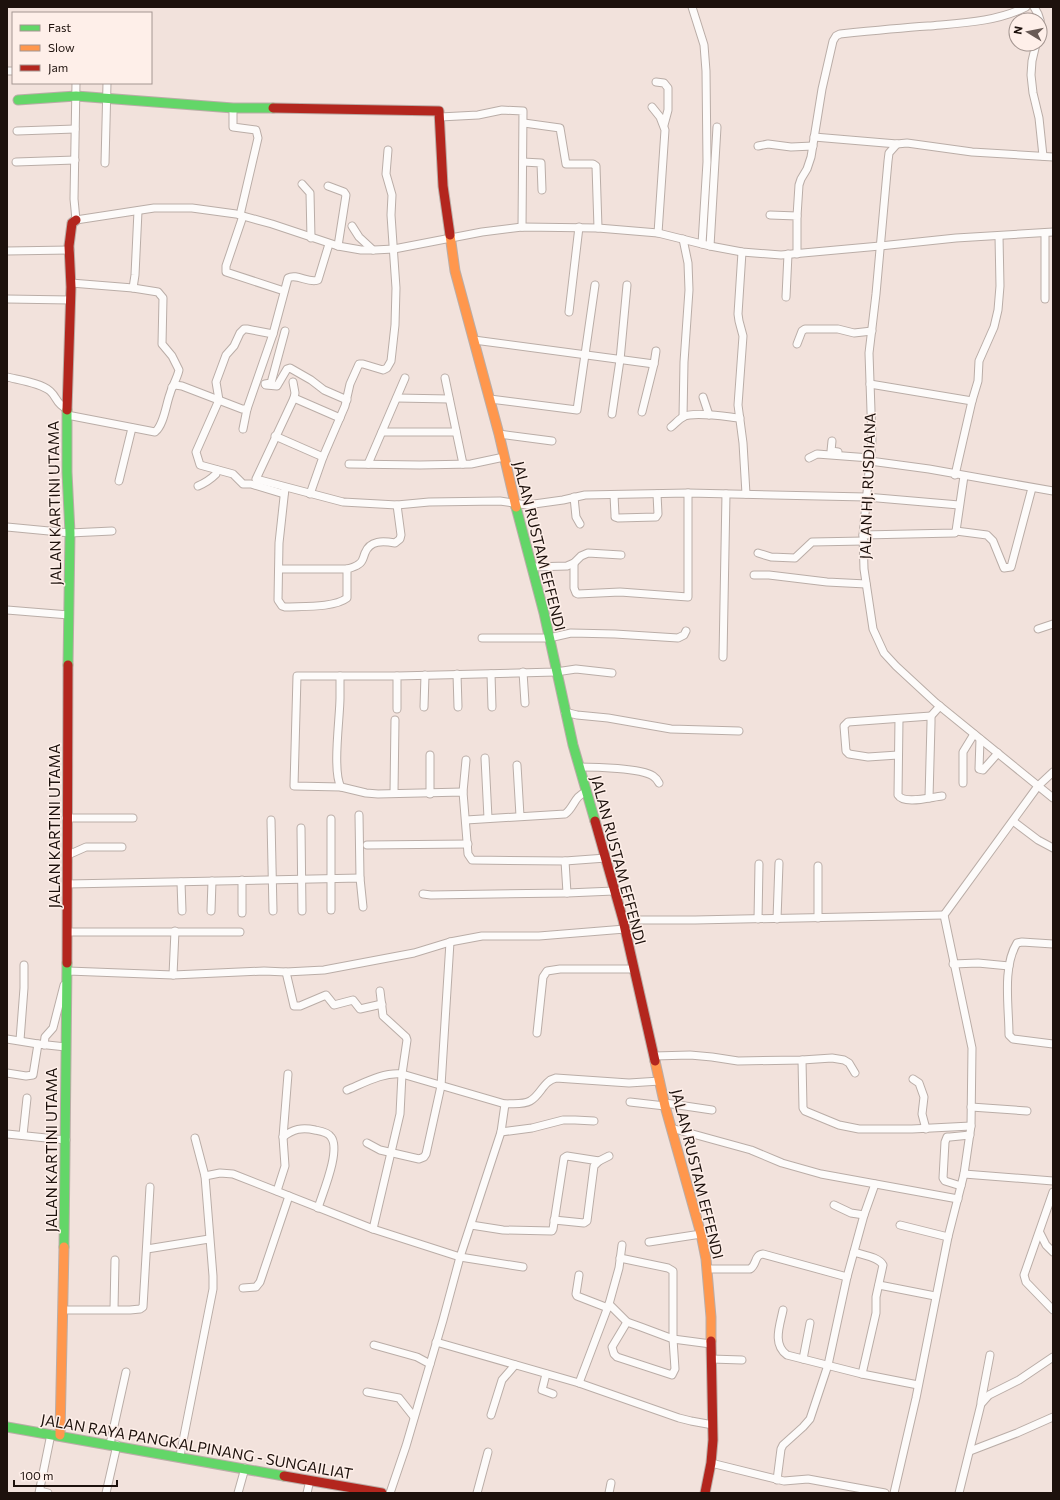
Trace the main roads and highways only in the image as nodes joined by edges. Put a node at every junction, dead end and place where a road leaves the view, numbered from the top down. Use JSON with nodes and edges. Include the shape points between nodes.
{"nodes":[{"id":1,"x":76,"y":90,"type":"edge"},
{"id":2,"x":18,"y":100,"type":"dead end"},
{"id":3,"x":76,"y":220,"type":"road end"},
{"id":4,"x":7,"y":1427,"type":"edge"},
{"id":5,"x":55,"y":1434,"type":"junction"},
{"id":6,"x":337,"y":1489,"type":"edge"},
{"id":7,"x":382,"y":1493,"type":"edge"},
{"id":8,"x":705,"y":1493,"type":"edge"}],
"edges":[{"from":1,"to":2,"type":"main road"},
{"from":1,"to":8,"type":"main road","name":"JALAN RUSTAM EFFENDI","via":[[106,99],[233,108],[439,111],[443,186],[455,271],[499,434],[579,767],[624,925],[665,1105],[701,1234],[711,1317],[713,1425],[711,1463]]},
{"from":3,"to":5,"type":"main road","name":"JALAN KARTINI UTAMA","via":[[71,227],[67,412],[70,533],[64,1310]]},
{"from":4,"to":5,"type":"main road","name":"JALAN RAYA PANGKALPINANG - SUNGAILIAT"},
{"from":5,"to":6,"type":"main road","name":"JALAN RAYA PANGKALPINANG - SUNGAILIAT","via":[[310,1480]]},
{"from":6,"to":7,"type":"main road","name":"JALAN RAYA PANGKALPINANG - SUNGAILIAT"}]}
